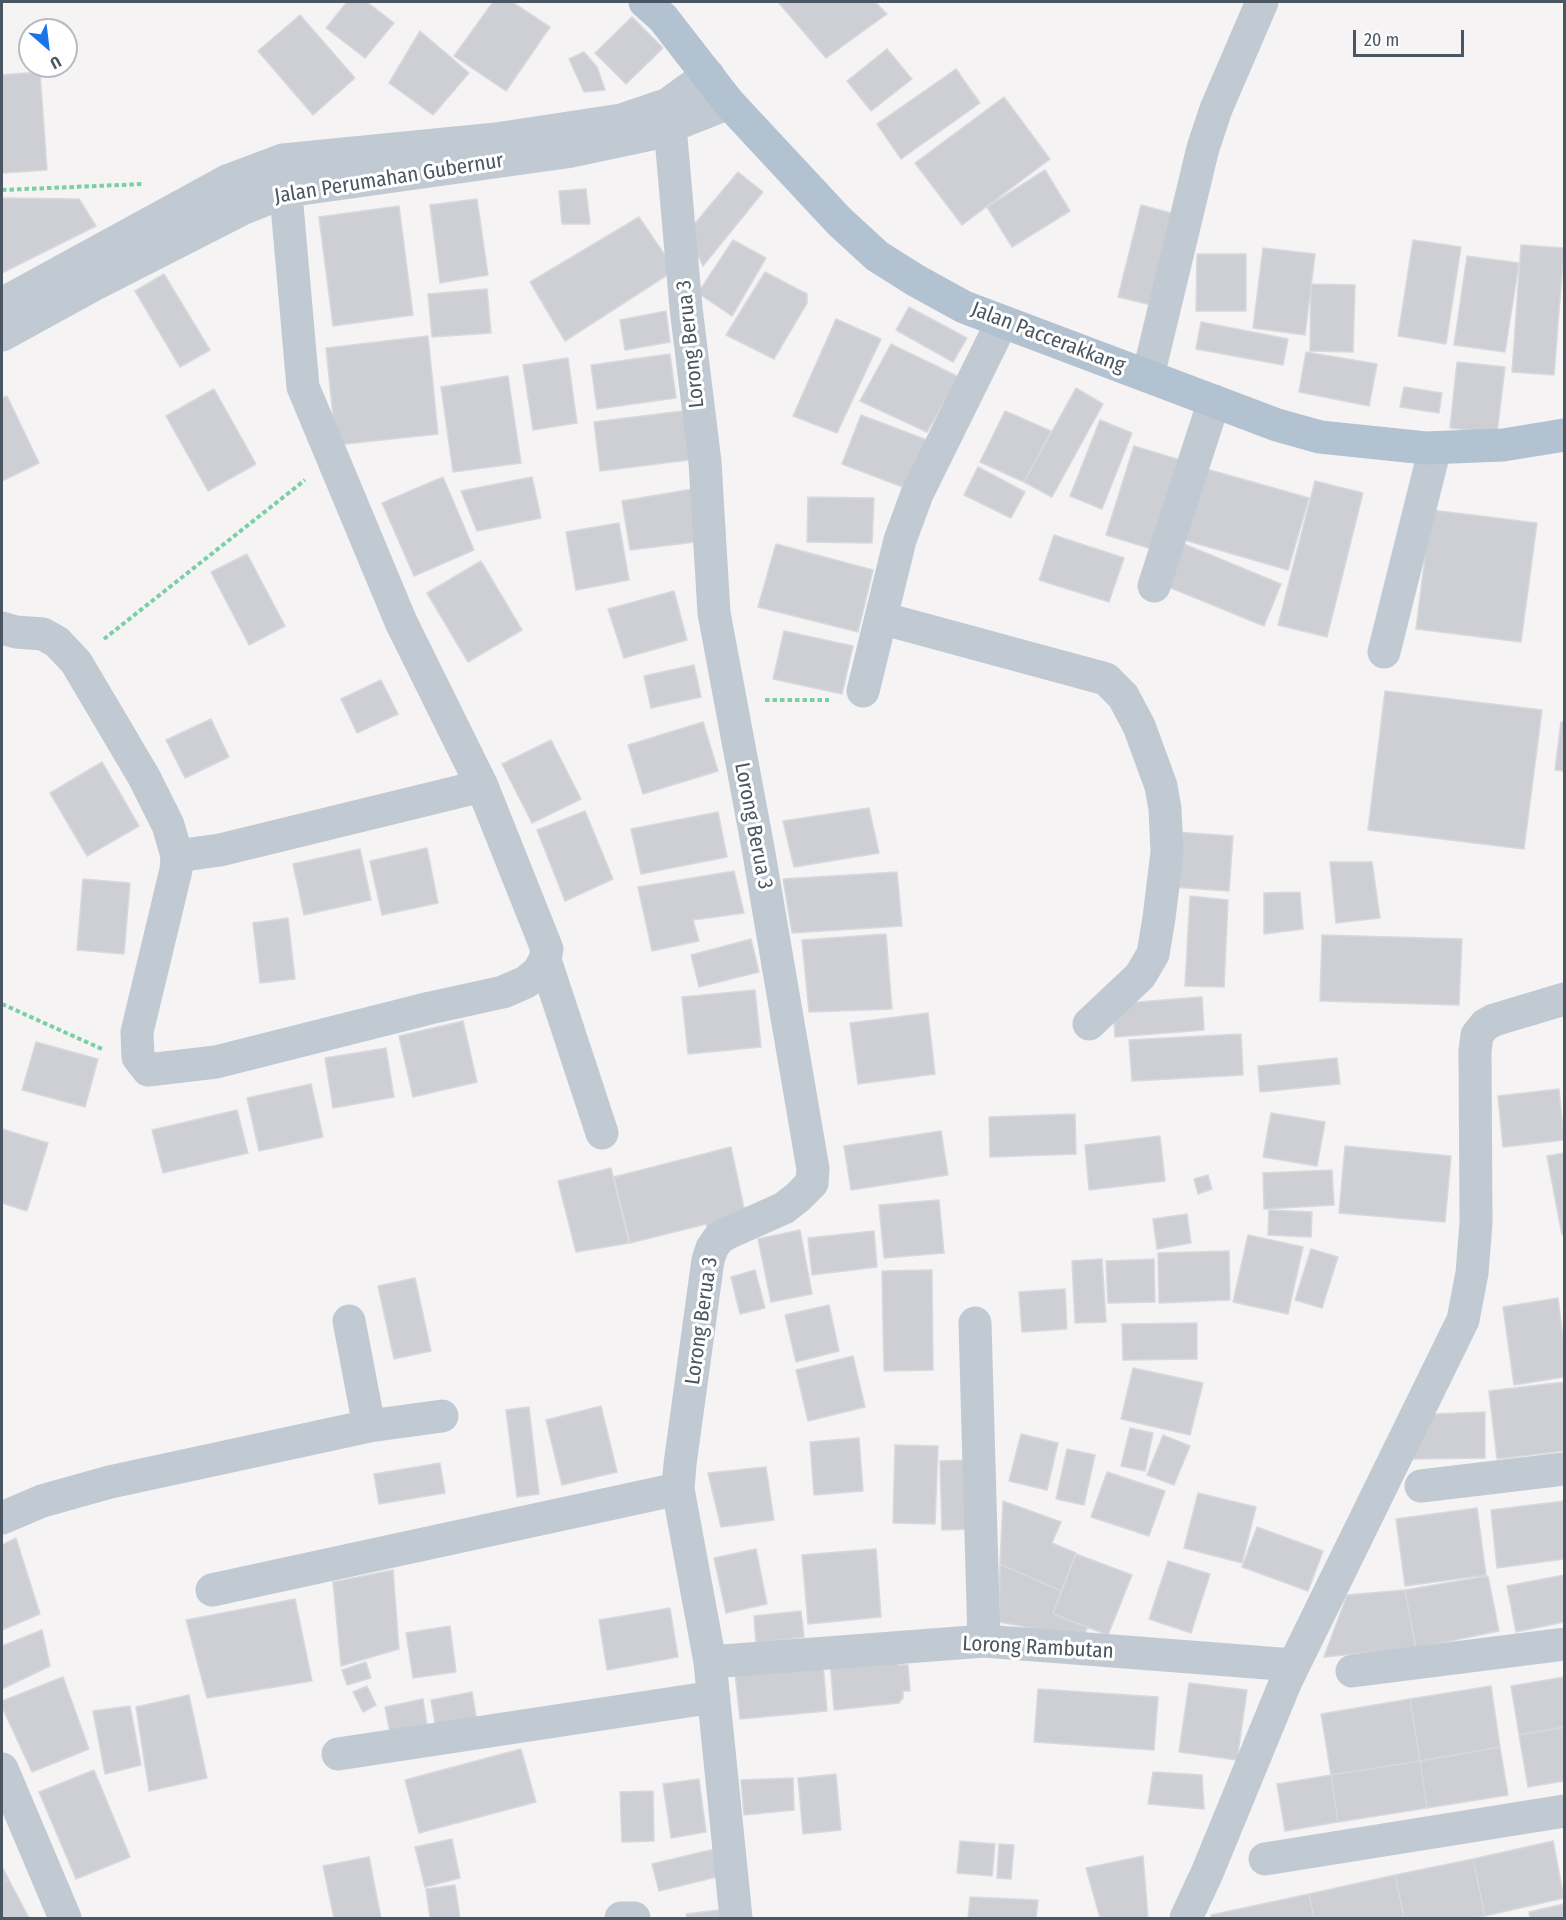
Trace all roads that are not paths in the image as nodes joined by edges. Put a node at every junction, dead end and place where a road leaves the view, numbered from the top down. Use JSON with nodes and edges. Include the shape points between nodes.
{"nodes":[{"id":1,"x":645,"y":2,"type":"edge"},
{"id":2,"x":1262,"y":2,"type":"edge"},
{"id":3,"x":708,"y":75,"type":"junction"},
{"id":4,"x":729,"y":103,"type":"junction"},
{"id":5,"x":669,"y":115,"type":"junction"},
{"id":6,"x":285,"y":176,"type":"junction"},
{"id":7,"x":2,"y":304,"type":"edge"},
{"id":8,"x":1002,"y":322,"type":"junction"},
{"id":9,"x":2,"y":335,"type":"edge"},
{"id":10,"x":1148,"y":376,"type":"junction"},
{"id":11,"x":1214,"y":401,"type":"junction"},
{"id":12,"x":1564,"y":435,"type":"edge"},
{"id":13,"x":1435,"y":448,"type":"junction"},
{"id":14,"x":1154,"y":586,"type":"dead end"},
{"id":15,"x":881,"y":618,"type":"junction"},
{"id":16,"x":2,"y":628,"type":"edge"},
{"id":17,"x":1384,"y":652,"type":"dead end"},
{"id":18,"x":863,"y":691,"type":"road end"},
{"id":19,"x":482,"y":786,"type":"junction"},
{"id":20,"x":177,"y":856,"type":"junction"},
{"id":21,"x":545,"y":960,"type":"junction"},
{"id":22,"x":1564,"y":999,"type":"edge"},
{"id":23,"x":1089,"y":1024,"type":"dead end"},
{"id":24,"x":602,"y":1133,"type":"dead end"},
{"id":25,"x":349,"y":1321,"type":"dead end"},
{"id":26,"x":975,"y":1323,"type":"dead end"},
{"id":27,"x":442,"y":1416,"type":"dead end"},
{"id":28,"x":369,"y":1426,"type":"junction"},
{"id":29,"x":1564,"y":1469,"type":"edge"},
{"id":30,"x":1421,"y":1486,"type":"dead end"},
{"id":31,"x":678,"y":1489,"type":"junction"},
{"id":32,"x":2,"y":1518,"type":"edge"},
{"id":33,"x":212,"y":1590,"type":"dead end"},
{"id":34,"x":984,"y":1641,"type":"junction"},
{"id":35,"x":1564,"y":1644,"type":"edge"},
{"id":36,"x":710,"y":1662,"type":"junction"},
{"id":37,"x":1293,"y":1665,"type":"junction"},
{"id":38,"x":1352,"y":1671,"type":"dead end"},
{"id":39,"x":714,"y":1697,"type":"junction"},
{"id":40,"x":338,"y":1754,"type":"dead end"},
{"id":41,"x":2,"y":1769,"type":"edge"},
{"id":42,"x":1564,"y":1811,"type":"edge"},
{"id":43,"x":1265,"y":1859,"type":"dead end"},
{"id":44,"x":65,"y":1918,"type":"edge"},
{"id":45,"x":621,"y":1918,"type":"edge"},
{"id":46,"x":634,"y":1918,"type":"edge"},
{"id":47,"x":736,"y":1918,"type":"edge"},
{"id":48,"x":1186,"y":1918,"type":"edge"}],
"edges":[{"from":1,"to":3,"type":"main road","name":"Jalan Paccerakkang","via":[[663,18]]},
{"from":2,"to":10,"type":"street","via":[[1203,148]]},
{"from":3,"to":4,"type":"main road","name":"Jalan Paccerakkang"},
{"from":3,"to":5,"type":"street","name":"Jalan Perumahan Gubernur"},
{"from":4,"to":5,"type":"street","name":"Jalan Perumahan Gubernur"},
{"from":4,"to":8,"type":"main road","name":"Jalan Paccerakkang","via":[[877,256],[964,307]]},
{"from":5,"to":6,"type":"street","name":"Jalan Perumahan Gubernur","via":[[616,142],[566,152]]},
{"from":5,"to":31,"type":"street","name":"Lorong Berua 3","via":[[705,462],[714,613],[758,848],[812,1176],[812,1183],[784,1208],[728,1233],[712,1248]]},
{"from":6,"to":7,"type":"street","name":"Jalan Perumahan Gubernur","via":[[218,185]]},
{"from":6,"to":9,"type":"street","name":"Jalan Perumahan Gubernur","via":[[221,219]]},
{"from":6,"to":19,"type":"street","via":[[303,387],[401,622]]},
{"from":8,"to":10,"type":"main road","name":"Jalan Paccerakkang"},
{"from":8,"to":15,"type":"street","via":[[917,494],[900,540]]},
{"from":10,"to":11,"type":"main road","name":"Jalan Paccerakkang"},
{"from":11,"to":13,"type":"main road","name":"Jalan Paccerakkang","via":[[1320,437]]},
{"from":11,"to":14,"type":"street"},
{"from":12,"to":13,"type":"main road","name":"Jalan Paccerakkang","via":[[1503,445]]},
{"from":13,"to":17,"type":"street"},
{"from":15,"to":18,"type":"street"},
{"from":15,"to":23,"type":"street","via":[[1106,679],[1123,696],[1139,726],[1161,786],[1165,810],[1166,862],[1153,954],[1140,976]]},
{"from":16,"to":20,"type":"street","via":[[43,634],[76,662],[144,777],[168,825]]},
{"from":19,"to":20,"type":"street","via":[[220,850]]},
{"from":19,"to":21,"type":"street","via":[[547,949]]},
{"from":20,"to":21,"type":"street","via":[[137,1032],[138,1057],[148,1071],[216,1062],[503,992],[526,982]]},
{"from":21,"to":24,"type":"street"},
{"from":22,"to":37,"type":"street","via":[[1494,1020],[1477,1035],[1476,1222],[1463,1320]]},
{"from":25,"to":28,"type":"street"},
{"from":26,"to":34,"type":"street"},
{"from":27,"to":28,"type":"street"},
{"from":28,"to":32,"type":"street","via":[[110,1482],[42,1501]]},
{"from":29,"to":30,"type":"street"},
{"from":31,"to":33,"type":"street"},
{"from":31,"to":36,"type":"street"},
{"from":34,"to":36,"type":"street","name":"Lorong Rambutan"},
{"from":34,"to":37,"type":"street","name":"Lorong Rambutan"},
{"from":35,"to":38,"type":"street"},
{"from":36,"to":39,"type":"street"},
{"from":37,"to":48,"type":"street"},
{"from":39,"to":40,"type":"street"},
{"from":39,"to":47,"type":"street"},
{"from":41,"to":44,"type":"street"},
{"from":42,"to":43,"type":"street"},
{"from":45,"to":46,"type":"street"}]}
